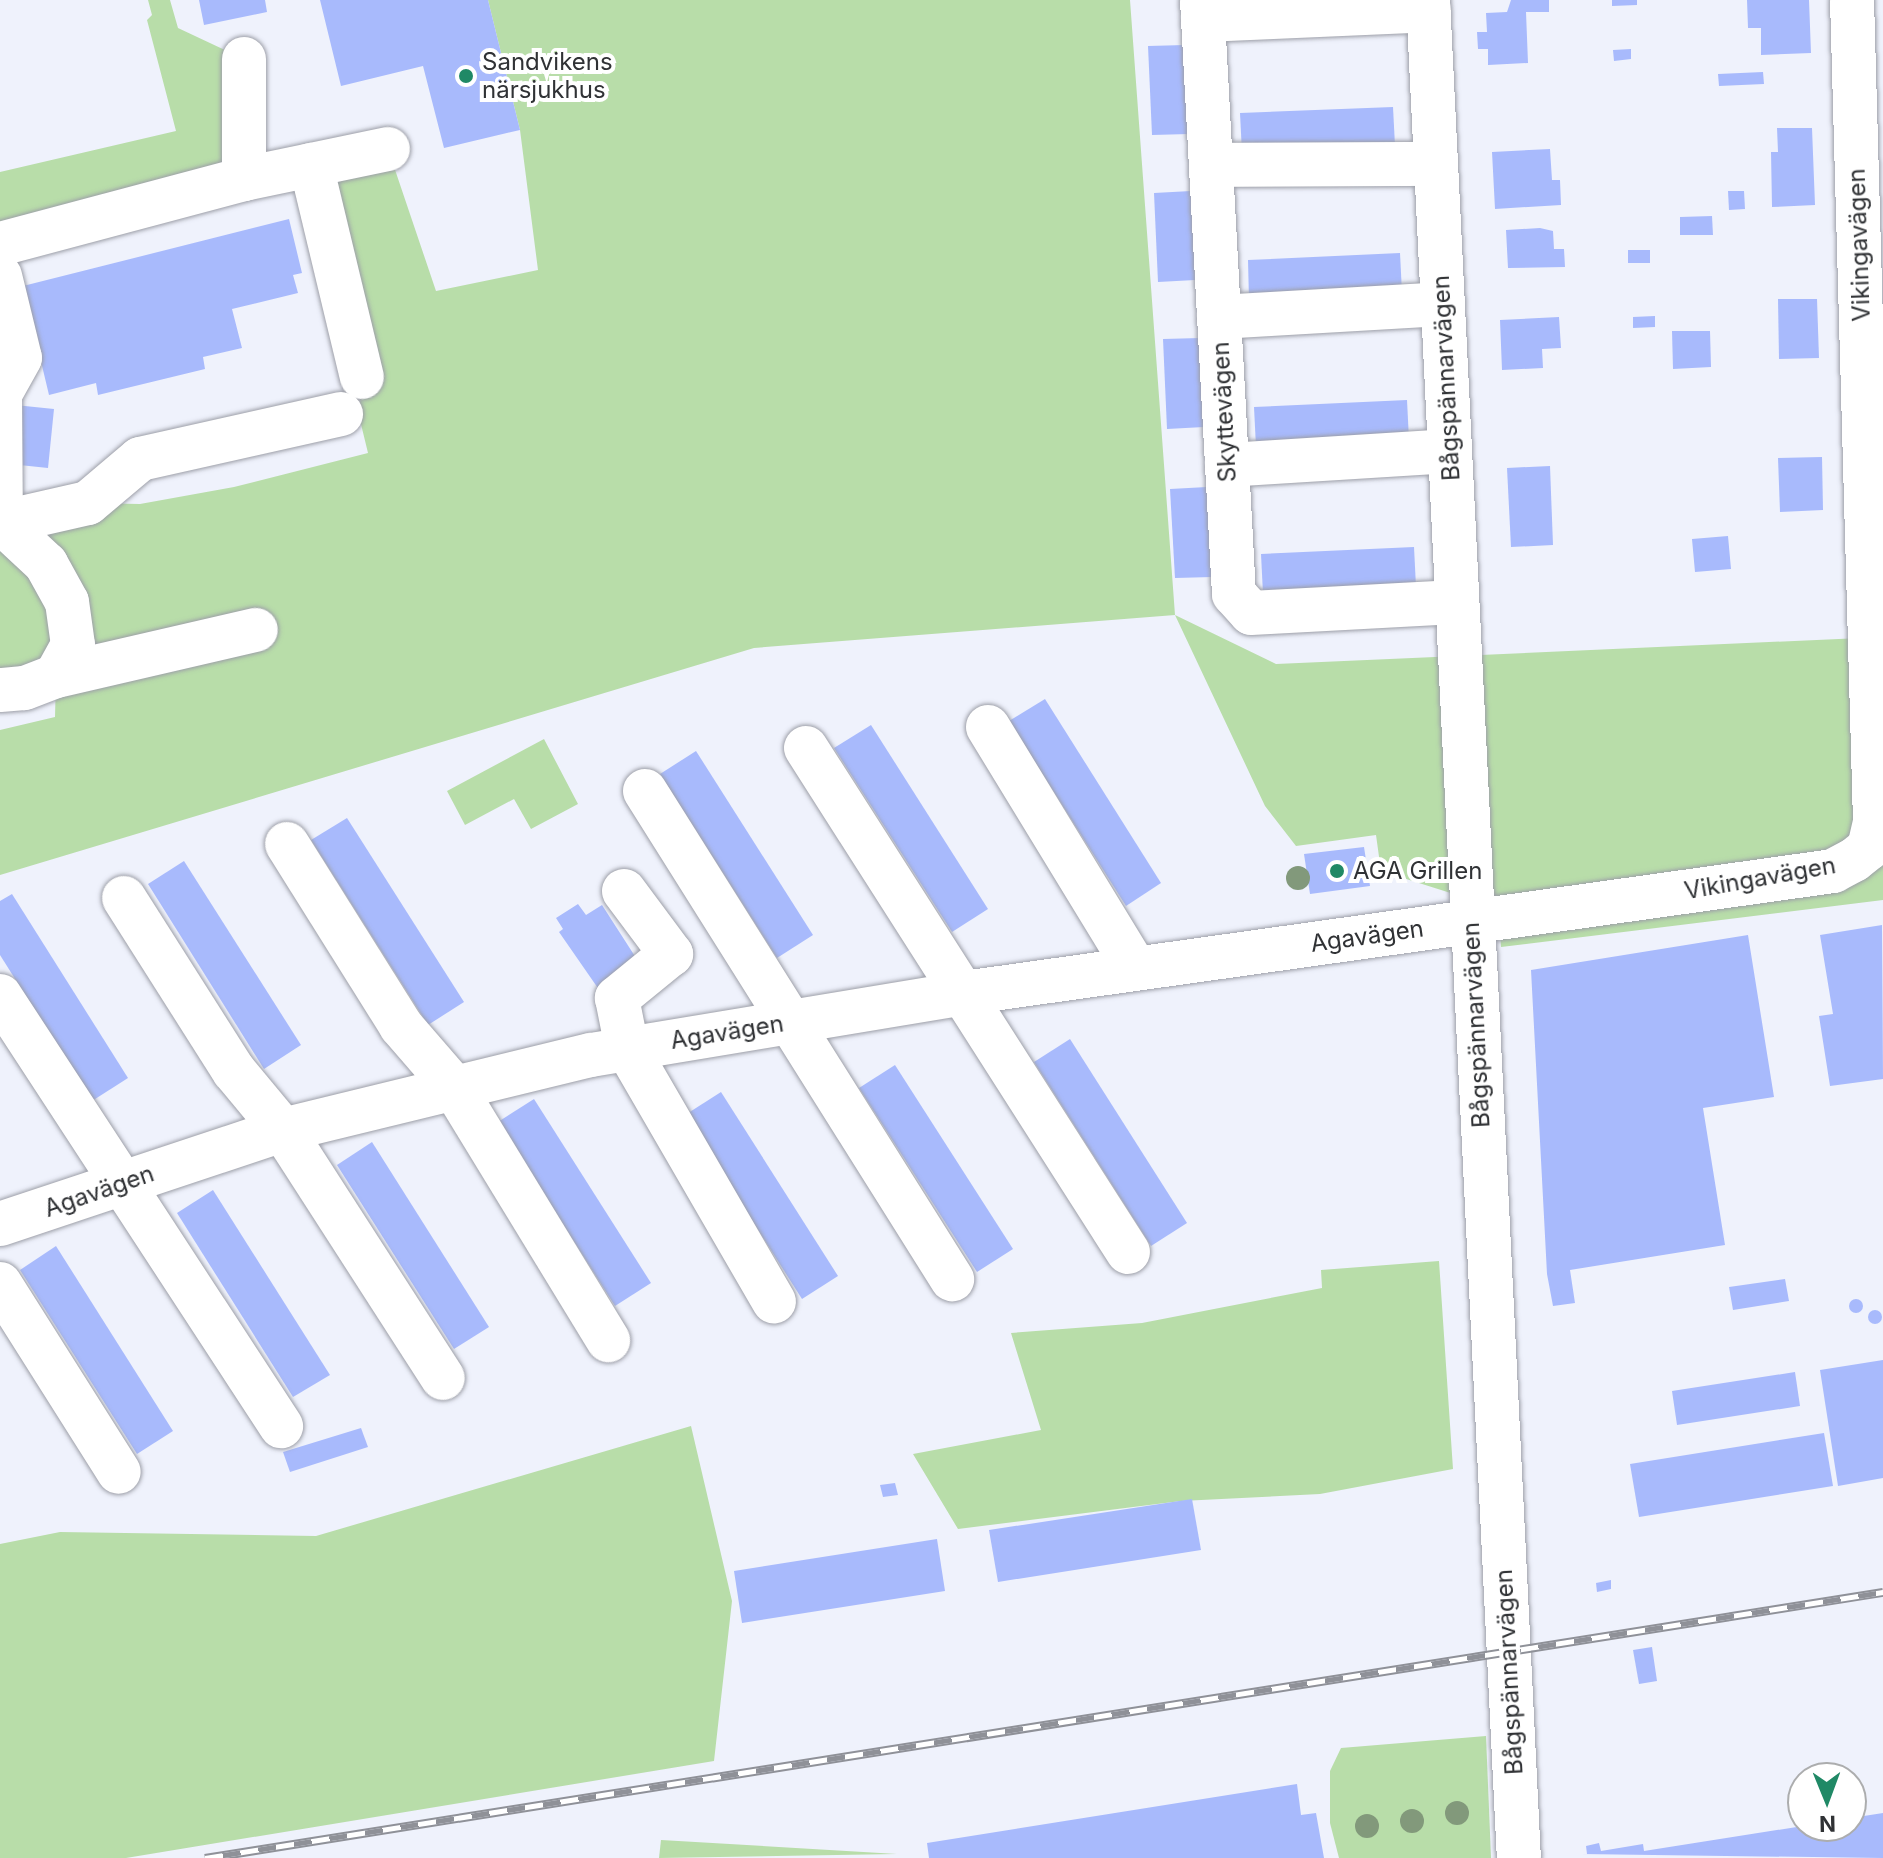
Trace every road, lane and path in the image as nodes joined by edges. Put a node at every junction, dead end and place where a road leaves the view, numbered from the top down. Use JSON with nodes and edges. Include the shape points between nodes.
{"nodes":[{"id":1,"x":1852,"y":0,"type":"edge"},
{"id":2,"x":1429,"y":5,"type":"edge"},
{"id":3,"x":1203,"y":10,"type":"edge"},
{"id":4,"x":244,"y":59,"type":"dead end"},
{"id":5,"x":388,"y":149,"type":"dead end"},
{"id":6,"x":1436,"y":164,"type":"junction"},
{"id":7,"x":311,"y":165,"type":"junction"},
{"id":8,"x":1211,"y":165,"type":"junction"},
{"id":9,"x":244,"y":179,"type":"junction"},
{"id":10,"x":0,"y":244,"type":"edge"},
{"id":11,"x":0,"y":276,"type":"edge"},
{"id":12,"x":1442,"y":304,"type":"junction"},
{"id":13,"x":1219,"y":317,"type":"junction"},
{"id":14,"x":1449,"y":451,"type":"junction"},
{"id":15,"x":1227,"y":465,"type":"junction"},
{"id":16,"x":0,"y":522,"type":"edge"},
{"id":17,"x":1456,"y":602,"type":"junction"},
{"id":18,"x":256,"y":630,"type":"dead end"},
{"id":19,"x":56,"y":676,"type":"junction"},
{"id":20,"x":0,"y":690,"type":"edge"},
{"id":21,"x":988,"y":727,"type":"dead end"},
{"id":22,"x":806,"y":748,"type":"dead end"},
{"id":23,"x":645,"y":791,"type":"dead end"},
{"id":24,"x":287,"y":844,"type":"dead end"},
{"id":25,"x":624,"y":891,"type":"dead end"},
{"id":26,"x":124,"y":898,"type":"dead end"},
{"id":27,"x":1471,"y":921,"type":"junction"},
{"id":28,"x":1135,"y":968,"type":"junction"},
{"id":29,"x":964,"y":993,"type":"junction"},
{"id":30,"x":0,"y":996,"type":"edge"},
{"id":31,"x":793,"y":1021,"type":"junction"},
{"id":32,"x":627,"y":1048,"type":"junction"},
{"id":33,"x":453,"y":1086,"type":"junction"},
{"id":34,"x":283,"y":1130,"type":"junction"},
{"id":35,"x":126,"y":1183,"type":"junction"},
{"id":36,"x":0,"y":1224,"type":"edge"},
{"id":37,"x":1128,"y":1252,"type":"dead end"},
{"id":38,"x":952,"y":1279,"type":"dead end"},
{"id":39,"x":0,"y":1284,"type":"edge"},
{"id":40,"x":774,"y":1302,"type":"dead end"},
{"id":41,"x":608,"y":1340,"type":"dead end"},
{"id":42,"x":443,"y":1378,"type":"dead end"},
{"id":43,"x":281,"y":1426,"type":"dead end"},
{"id":44,"x":119,"y":1472,"type":"dead end"},
{"id":45,"x":1519,"y":1858,"type":"edge"}],
"edges":[{"from":1,"to":27,"type":"street","name":"Vikingavägen","via":[[1875,822],[1869,848],[1833,871]]},
{"from":2,"to":3,"type":"street"},
{"from":2,"to":6,"type":"street","name":"Bågspännarvägen"},
{"from":3,"to":8,"type":"street","name":"Skyttevägen"},
{"from":4,"to":9,"type":"street"},
{"from":5,"to":7,"type":"street"},
{"from":6,"to":8,"type":"street"},
{"from":6,"to":12,"type":"street","name":"Bågspännarvägen"},
{"from":7,"to":9,"type":"street"},
{"from":7,"to":16,"type":"street","via":[[352,396],[140,459],[88,503]]},
{"from":8,"to":13,"type":"street","name":"Skyttevägen"},
{"from":9,"to":10,"type":"street"},
{"from":11,"to":16,"type":"street","via":[[20,358],[0,394]]},
{"from":12,"to":13,"type":"street"},
{"from":12,"to":14,"type":"street","name":"Bågspännarvägen"},
{"from":13,"to":15,"type":"street","name":"Skyttevägen"},
{"from":14,"to":15,"type":"street"},
{"from":14,"to":17,"type":"street","name":"Bågspännarvägen"},
{"from":15,"to":17,"type":"street","name":"Skyttevägen","via":[[1234,594],[1251,613]]},
{"from":16,"to":19,"type":"street","via":[[46,564],[67,602],[73,645]]},
{"from":17,"to":27,"type":"street","name":"Bågspännarvägen"},
{"from":18,"to":19,"type":"street"},
{"from":19,"to":20,"type":"street"},
{"from":21,"to":28,"type":"street"},
{"from":22,"to":29,"type":"street"},
{"from":23,"to":31,"type":"street"},
{"from":24,"to":33,"type":"street","via":[[401,1026]]},
{"from":25,"to":32,"type":"street","via":[[671,954],[617,998]]},
{"from":26,"to":34,"type":"street","via":[[234,1071]]},
{"from":27,"to":28,"type":"street","name":"Agavägen"},
{"from":27,"to":45,"type":"street","name":"Bågspännarvägen"},
{"from":28,"to":29,"type":"street","name":"Agavägen"},
{"from":29,"to":31,"type":"street","name":"Agavägen"},
{"from":29,"to":37,"type":"street"},
{"from":30,"to":35,"type":"street","via":[[84,1129]]},
{"from":31,"to":32,"type":"street","name":"Agavägen"},
{"from":31,"to":38,"type":"street"},
{"from":32,"to":33,"type":"street","name":"Agavägen"},
{"from":32,"to":40,"type":"street"},
{"from":33,"to":34,"type":"street","name":"Agavägen"},
{"from":33,"to":41,"type":"street"},
{"from":34,"to":35,"type":"street","name":"Agavägen"},
{"from":34,"to":42,"type":"street"},
{"from":35,"to":36,"type":"street","name":"Agavägen"},
{"from":35,"to":43,"type":"street"},
{"from":39,"to":44,"type":"street"}]}
